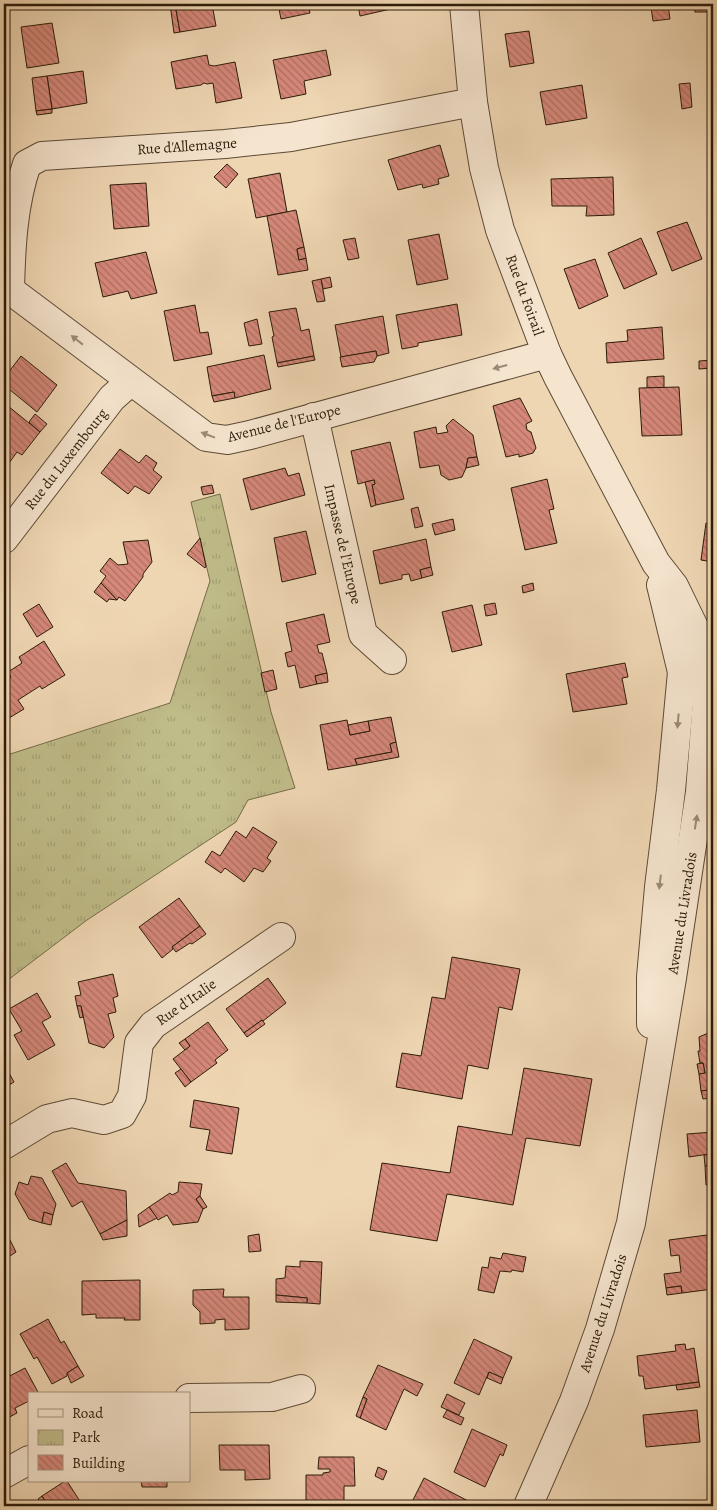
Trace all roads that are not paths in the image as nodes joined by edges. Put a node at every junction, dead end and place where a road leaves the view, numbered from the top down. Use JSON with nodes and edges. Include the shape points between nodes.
{"nodes":[{"id":1,"x":464,"y":4,"type":"edge"},
{"id":2,"x":473,"y":102,"type":"junction"},
{"id":3,"x":7,"y":290,"type":"edge"},
{"id":4,"x":547,"y":354,"type":"junction"},
{"id":5,"x":130,"y":382,"type":"junction"},
{"id":6,"x":314,"y":417,"type":"junction"},
{"id":7,"x":4,"y":539,"type":"edge"},
{"id":8,"x":392,"y":660,"type":"dead end"},
{"id":9,"x":698,"y":666,"type":"edge"},
{"id":10,"x":710,"y":700,"type":"edge"},
{"id":11,"x":281,"y":937,"type":"dead end"},
{"id":12,"x":650,"y":1112,"type":"junction"},
{"id":13,"x":4,"y":1145,"type":"edge"},
{"id":14,"x":301,"y":1389,"type":"dead end"},
{"id":15,"x":190,"y":1398,"type":"edge"},
{"id":16,"x":28,"y":1461,"type":"edge"},
{"id":17,"x":4,"y":1474,"type":"edge"},
{"id":18,"x":528,"y":1506,"type":"edge"}],
"edges":[{"from":1,"to":2,"type":"street","name":"Rue du Foirail"},
{"from":2,"to":3,"type":"street","name":"Rue d'Allemagne","via":[[291,137],[42,156],[27,164],[20,183]]},
{"from":2,"to":4,"type":"street","name":"Rue du Foirail","via":[[484,168],[500,230]]},
{"from":5,"to":3,"type":"street","name":"Avenue de l'Europe","one_way":true,"via":[[60,326]]},
{"from":4,"to":6,"type":"street","name":"Avenue de l'Europe","one_way":true},
{"from":4,"to":9,"type":"street","name":"Rue du Foirail","via":[[656,563]]},
{"from":6,"to":5,"type":"street","name":"Avenue de l'Europe","one_way":true,"via":[[227,440],[206,437]]},
{"from":5,"to":7,"type":"street","name":"Rue du Luxembourg","via":[[112,398]]},
{"from":6,"to":8,"type":"street","name":"Impasse de l'Europe","via":[[362,634]]},
{"from":9,"to":10,"type":"street","name":"Rue du Foirail"},
{"from":9,"to":12,"type":"street","name":"Avenue du Livradois","one_way":true,"via":[[671,790],[659,887],[651,977]]},
{"from":12,"to":10,"type":"street","name":"Avenue du Livradois","one_way":true,"via":[[700,792]]},
{"from":11,"to":13,"type":"street","name":"Rue d'Italie","via":[[153,1025],[139,1043],[132,1096],[122,1114],[104,1120],[72,1113],[47,1119]]},
{"from":12,"to":18,"type":"street","name":"Avenue du Livradois","via":[[631,1222],[600,1329],[574,1401]]},
{"from":14,"to":15,"type":"street","via":[[272,1397]]},
{"from":16,"to":17,"type":"street"}]}
